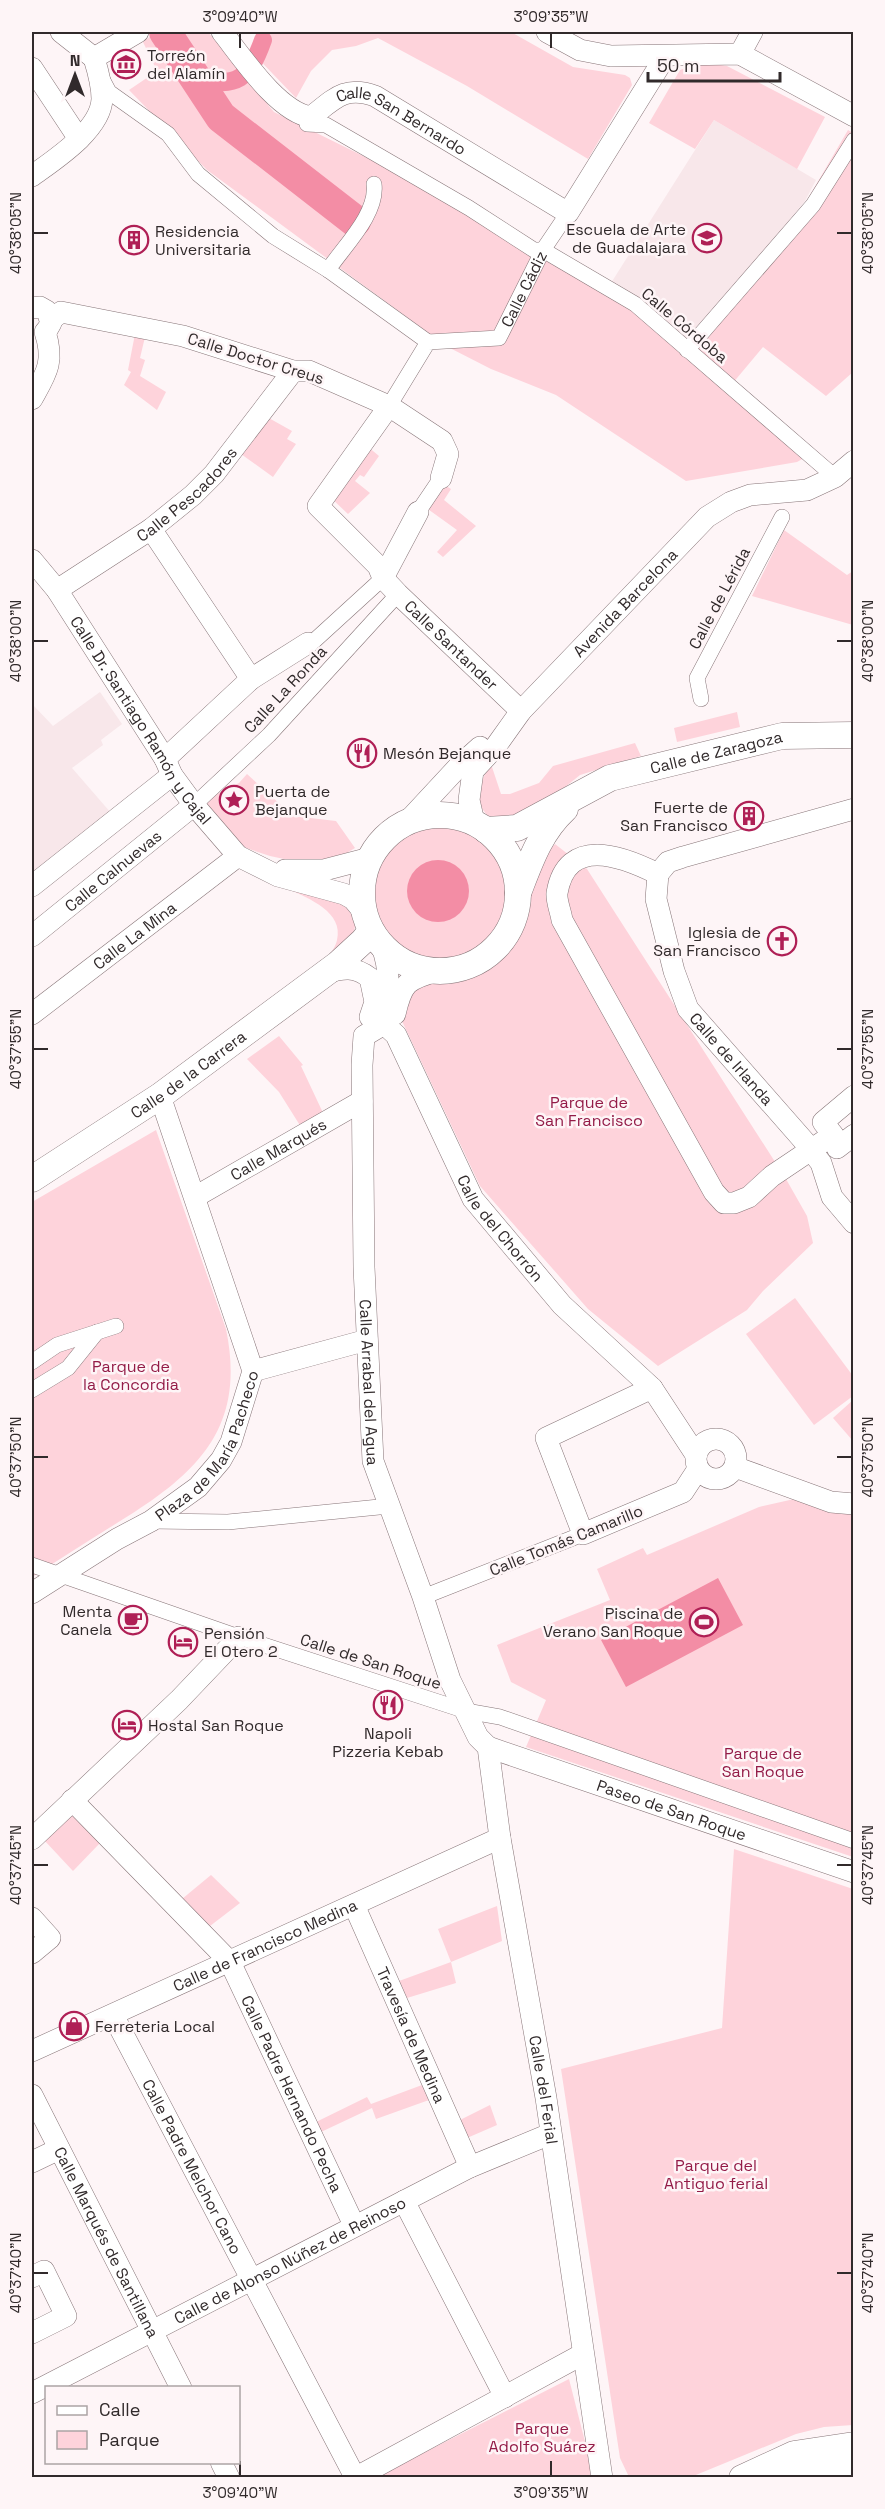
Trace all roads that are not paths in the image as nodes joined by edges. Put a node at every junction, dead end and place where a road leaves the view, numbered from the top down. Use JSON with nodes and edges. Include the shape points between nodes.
{"nodes":[{"id":1,"x":61,"y":32,"type":"edge"},
{"id":2,"x":222,"y":32,"type":"edge"},
{"id":3,"x":547,"y":32,"type":"edge"},
{"id":4,"x":752,"y":32,"type":"edge"},
{"id":5,"x":135,"y":35,"type":"edge"},
{"id":6,"x":740,"y":54,"type":"junction"},
{"id":7,"x":665,"y":57,"type":"junction"},
{"id":8,"x":96,"y":65,"type":"junction"},
{"id":9,"x":32,"y":68,"type":"edge"},
{"id":10,"x":854,"y":116,"type":"edge"},
{"id":11,"x":306,"y":125,"type":"junction"},
{"id":12,"x":79,"y":140,"type":"junction"},
{"id":13,"x":854,"y":140,"type":"edge"},
{"id":14,"x":32,"y":176,"type":"edge"},
{"id":15,"x":374,"y":184,"type":"dead end"},
{"id":16,"x":568,"y":213,"type":"junction"},
{"id":17,"x":543,"y":250,"type":"junction"},
{"id":18,"x":328,"y":270,"type":"junction"},
{"id":19,"x":32,"y":308,"type":"edge"},
{"id":20,"x":42,"y":329,"type":"edge"},
{"id":21,"x":428,"y":342,"type":"junction"},
{"id":22,"x":687,"y":350,"type":"junction"},
{"id":23,"x":293,"y":371,"type":"junction"},
{"id":24,"x":32,"y":399,"type":"edge"},
{"id":25,"x":388,"y":406,"type":"junction"},
{"id":26,"x":854,"y":461,"type":"edge"},
{"id":27,"x":835,"y":477,"type":"junction"},
{"id":28,"x":441,"y":478,"type":"joint"},
{"id":29,"x":418,"y":512,"type":"joint"},
{"id":30,"x":782,"y":517,"type":"dead end"},
{"id":31,"x":151,"y":529,"type":"junction"},
{"id":32,"x":32,"y":560,"type":"edge"},
{"id":33,"x":383,"y":578,"type":"junction"},
{"id":34,"x":57,"y":590,"type":"junction"},
{"id":35,"x":398,"y":594,"type":"junction"},
{"id":36,"x":308,"y":643,"type":"joint"},
{"id":37,"x":251,"y":679,"type":"junction"},
{"id":38,"x":700,"y":699,"type":"dead end"},
{"id":39,"x":521,"y":711,"type":"junction"},
{"id":40,"x":854,"y":735,"type":"edge"},
{"id":41,"x":169,"y":767,"type":"junction"},
{"id":42,"x":584,"y":791,"type":"junction"},
{"id":43,"x":194,"y":805,"type":"junction"},
{"id":44,"x":854,"y":809,"type":"edge"},
{"id":45,"x":408,"y":821,"type":"junction"},
{"id":46,"x":480,"y":826,"type":"junction"},
{"id":47,"x":238,"y":856,"type":"junction"},
{"id":48,"x":370,"y":858,"type":"junction"},
{"id":49,"x":261,"y":867,"type":"junction"},
{"id":50,"x":658,"y":874,"type":"junction"},
{"id":51,"x":32,"y":886,"type":"edge"},
{"id":52,"x":518,"y":894,"type":"junction"},
{"id":53,"x":32,"y":936,"type":"edge"},
{"id":54,"x":379,"y":939,"type":"junction"},
{"id":55,"x":332,"y":969,"type":"junction"},
{"id":56,"x":437,"y":971,"type":"junction"},
{"id":57,"x":32,"y":1014,"type":"edge"},
{"id":58,"x":390,"y":1029,"type":"junction"},
{"id":59,"x":364,"y":1036,"type":"junction"},
{"id":60,"x":160,"y":1096,"type":"junction"},
{"id":61,"x":854,"y":1096,"type":"edge"},
{"id":62,"x":362,"y":1101,"type":"junction"},
{"id":63,"x":837,"y":1135,"type":"edge"},
{"id":64,"x":810,"y":1150,"type":"junction"},
{"id":65,"x":32,"y":1179,"type":"edge"},
{"id":66,"x":195,"y":1197,"type":"junction"},
{"id":67,"x":854,"y":1223,"type":"edge"},
{"id":68,"x":116,"y":1326,"type":"dead end"},
{"id":69,"x":97,"y":1332,"type":"junction"},
{"id":70,"x":368,"y":1340,"type":"junction"},
{"id":71,"x":32,"y":1362,"type":"edge"},
{"id":72,"x":253,"y":1371,"type":"junction"},
{"id":73,"x":651,"y":1388,"type":"junction"},
{"id":74,"x":32,"y":1390,"type":"edge"},
{"id":75,"x":697,"y":1462,"type":"junction"},
{"id":76,"x":735,"y":1467,"type":"junction"},
{"id":77,"x":854,"y":1504,"type":"edge"},
{"id":78,"x":389,"y":1506,"type":"junction"},
{"id":79,"x":151,"y":1521,"type":"junction"},
{"id":80,"x":583,"y":1534,"type":"junction"},
{"id":81,"x":32,"y":1565,"type":"edge"},
{"id":82,"x":61,"y":1575,"type":"junction"},
{"id":83,"x":32,"y":1593,"type":"edge"},
{"id":84,"x":423,"y":1597,"type":"junction"},
{"id":85,"x":238,"y":1637,"type":"junction"},
{"id":86,"x":466,"y":1711,"type":"junction"},
{"id":87,"x":488,"y":1748,"type":"junction"},
{"id":88,"x":72,"y":1800,"type":"junction"},
{"id":89,"x":35,"y":1829,"type":"edge"},
{"id":90,"x":500,"y":1838,"type":"junction"},
{"id":91,"x":854,"y":1841,"type":"edge"},
{"id":92,"x":854,"y":1872,"type":"edge"},
{"id":93,"x":354,"y":1905,"type":"junction"},
{"id":94,"x":32,"y":1918,"type":"edge"},
{"id":95,"x":32,"y":1953,"type":"edge"},
{"id":96,"x":230,"y":1962,"type":"junction"},
{"id":97,"x":113,"y":2015,"type":"junction"},
{"id":98,"x":32,"y":2051,"type":"edge"},
{"id":99,"x":32,"y":2095,"type":"edge"},
{"id":100,"x":550,"y":2134,"type":"junction"},
{"id":101,"x":59,"y":2149,"type":"junction"},
{"id":102,"x":32,"y":2162,"type":"edge"},
{"id":103,"x":470,"y":2167,"type":"junction"},
{"id":104,"x":404,"y":2200,"type":"junction"},
{"id":105,"x":354,"y":2225,"type":"junction"},
{"id":106,"x":32,"y":2277,"type":"edge"},
{"id":107,"x":253,"y":2279,"type":"junction"},
{"id":108,"x":152,"y":2332,"type":"junction"},
{"id":109,"x":32,"y":2333,"type":"edge"},
{"id":110,"x":583,"y":2354,"type":"junction"},
{"id":111,"x":46,"y":2386,"type":"edge"},
{"id":112,"x":180,"y":2386,"type":"edge"},
{"id":113,"x":505,"y":2397,"type":"junction"},
{"id":114,"x":854,"y":2445,"type":"edge"},
{"id":115,"x":854,"y":2463,"type":"edge"},
{"id":116,"x":222,"y":2464,"type":"edge"},
{"id":117,"x":355,"y":2477,"type":"edge"},
{"id":118,"x":229,"y":2478,"type":"edge"},
{"id":119,"x":602,"y":2478,"type":"edge"},
{"id":120,"x":742,"y":2478,"type":"edge"},
{"id":121,"x":783,"y":2478,"type":"edge"}],
"edges":[{"from":1,"to":8,"type":"street"},
{"from":2,"to":11,"type":"street","name":"Calle San Bernardo","via":[[259,79]]},
{"from":3,"to":7,"type":"street","via":[[580,50],[611,56]]},
{"from":4,"to":6,"type":"street"},
{"from":5,"to":8,"type":"street"},
{"from":6,"to":7,"type":"street"},
{"from":6,"to":10,"type":"street"},
{"from":7,"to":16,"type":"street","name":"Calle Cádiz"},
{"from":8,"to":12,"type":"street","via":[[102,100],[98,115]]},
{"from":8,"to":18,"type":"street","via":[[109,92],[168,134],[198,174],[273,236]]},
{"from":9,"to":12,"type":"street"},
{"from":11,"to":16,"type":"street","name":"Calle San Bernardo","via":[[334,99],[350,91],[368,94]]},
{"from":11,"to":17,"type":"street","name":"Calle Córdoba","via":[[326,125],[534,250]]},
{"from":12,"to":14,"type":"street"},
{"from":13,"to":22,"type":"street","via":[[813,205]]},
{"from":15,"to":18,"type":"street","via":[[368,216]]},
{"from":16,"to":17,"type":"street","name":"Calle Cádiz"},
{"from":17,"to":21,"type":"street","name":"Calle Cádiz","via":[[499,338]]},
{"from":17,"to":22,"type":"street","name":"Calle Córdoba","via":[[635,304]]},
{"from":18,"to":21,"type":"street"},
{"from":19,"to":20,"type":"street","via":[[44,308]]},
{"from":20,"to":23,"type":"street","name":"Calle Doctor Creus","via":[[62,312],[183,336]]},
{"from":20,"to":24,"type":"street","via":[[50,359]]},
{"from":21,"to":25,"type":"street"},
{"from":22,"to":27,"type":"street","name":"Calle Córdoba"},
{"from":23,"to":25,"type":"street","name":"Calle Doctor Creus","via":[[309,371]]},
{"from":23,"to":31,"type":"street","name":"Calle Pescadores","via":[[214,474]]},
{"from":25,"to":28,"type":"street","name":"Calle Doctor Creus","via":[[442,441],[448,454]]},
{"from":25,"to":33,"type":"street","via":[[318,506],[378,566]]},
{"from":26,"to":27,"type":"street","name":"Avenida Barcelona"},
{"from":27,"to":39,"type":"street","name":"Avenida Barcelona","via":[[807,490],[750,495],[707,517]]},
{"from":28,"to":29,"type":"street"},
{"from":29,"to":33,"type":"street"},
{"from":30,"to":38,"type":"street","name":"Calle de Lérida","via":[[697,678]]},
{"from":31,"to":34,"type":"street","name":"Calle Pescadores"},
{"from":31,"to":37,"type":"street"},
{"from":32,"to":34,"type":"street","name":"Calle Dr. Santiago Ramón y Cajal"},
{"from":33,"to":35,"type":"street","name":"Calle Santander"},
{"from":33,"to":36,"type":"street"},
{"from":34,"to":41,"type":"street","name":"Calle Dr. Santiago Ramón y Cajal"},
{"from":35,"to":39,"type":"street","name":"Calle Santander"},
{"from":35,"to":43,"type":"street","name":"Calle La Ronda","via":[[269,735]]},
{"from":36,"to":37,"type":"street"},
{"from":37,"to":41,"type":"street"},
{"from":39,"to":45,"type":"street","via":[[459,766]]},
{"from":39,"to":46,"type":"street","name":"Avenida Barcelona","via":[[473,771],[469,800]]},
{"from":40,"to":42,"type":"street","name":"Calle de Zaragoza","via":[[782,736],[610,778]]},
{"from":41,"to":43,"type":"street","name":"Calle Dr. Santiago Ramón y Cajal"},
{"from":41,"to":51,"type":"street"},
{"from":42,"to":46,"type":"street","name":"Calle de Zaragoza","via":[[517,828]]},
{"from":42,"to":52,"type":"street","name":"Calle de Zaragoza","via":[[554,819],[536,846]]},
{"from":43,"to":47,"type":"street","name":"Calle Dr. Santiago Ramón y Cajal"},
{"from":43,"to":53,"type":"street","name":"Calle Calnuevas"},
{"from":44,"to":50,"type":"street","via":[[683,857],[668,862]]},
{"from":45,"to":46,"type":"street","via":[[448,815]]},
{"from":45,"to":48,"type":"street","via":[[380,842]]},
{"from":46,"to":52,"type":"street","via":[[500,842],[510,858]]},
{"from":47,"to":49,"type":"street","name":"Calle Dr. Santiago Ramón y Cajal"},
{"from":47,"to":57,"type":"street","name":"Calle La Mina"},
{"from":48,"to":49,"type":"street","name":"Calle Dr. Santiago Ramón y Cajal","via":[[324,870]]},
{"from":48,"to":54,"type":"street","via":[[362,882]]},
{"from":49,"to":54,"type":"street","name":"Calle Dr. Santiago Ramón y Cajal","via":[[353,899]]},
{"from":50,"to":64,"type":"street","name":"Calle de Irlanda","via":[[656,899],[688,1009]]},
{"from":50,"to":64,"type":"street","via":[[613,855],[582,856],[565,871],[557,894],[562,920],[698,1167],[724,1203],[749,1197]]},
{"from":52,"to":56,"type":"street","via":[[510,927],[501,942],[464,966]]},
{"from":54,"to":55,"type":"street"},
{"from":54,"to":56,"type":"street","via":[[413,966]]},
{"from":54,"to":58,"type":"street","via":[[389,988]]},
{"from":55,"to":59,"type":"street","name":"Calle Arrabal del Agua","via":[[360,971],[370,978],[375,1002]]},
{"from":55,"to":60,"type":"street","name":"Calle de la Carrera"},
{"from":56,"to":58,"type":"street","name":"Calle del Chorrón","via":[[409,981],[399,993]]},
{"from":58,"to":59,"type":"street"},
{"from":58,"to":73,"type":"street","name":"Calle del Chorrón","via":[[473,1199],[562,1305]]},
{"from":59,"to":62,"type":"street","name":"Calle Arrabal del Agua"},
{"from":60,"to":65,"type":"street","name":"Calle de la Carrera"},
{"from":60,"to":66,"type":"street","name":"Plaza de María Pacheco"},
{"from":61,"to":63,"type":"street"},
{"from":62,"to":66,"type":"street","name":"Calle Marqués"},
{"from":62,"to":70,"type":"street","name":"Calle Arrabal del Agua"},
{"from":63,"to":64,"type":"street"},
{"from":64,"to":67,"type":"street","name":"Calle de Irlanda","via":[[821,1163],[832,1197]]},
{"from":66,"to":72,"type":"street","name":"Plaza de María Pacheco"},
{"from":68,"to":69,"type":"street"},
{"from":69,"to":71,"type":"street","via":[[57,1345]]},
{"from":69,"to":74,"type":"street","via":[[68,1368]]},
{"from":70,"to":72,"type":"street"},
{"from":70,"to":78,"type":"street","name":"Calle Arrabal del Agua","via":[[373,1461]]},
{"from":72,"to":79,"type":"street","name":"Plaza de María Pacheco","via":[[238,1425],[221,1460],[198,1487]]},
{"from":73,"to":75,"type":"street","name":"Calle del Chorrón"},
{"from":73,"to":80,"type":"street","via":[[546,1437]]},
{"from":75,"to":76,"type":"street","via":[[706,1477],[720,1479]]},
{"from":75,"to":76,"type":"street","via":[[705,1442],[718,1438],[731,1445]]},
{"from":75,"to":80,"type":"street","name":"Calle Tomás Camarillo","via":[[683,1492]]},
{"from":76,"to":77,"type":"street","via":[[831,1502]]},
{"from":78,"to":79,"type":"street","via":[[228,1522]]},
{"from":78,"to":84,"type":"street","name":"Calle Arrabal del Agua"},
{"from":79,"to":82,"type":"street","name":"Plaza de María Pacheco"},
{"from":80,"to":84,"type":"street","name":"Calle Tomás Camarillo"},
{"from":81,"to":82,"type":"street","name":"Calle de San Roque"},
{"from":82,"to":83,"type":"street","name":"Plaza de María Pacheco"},
{"from":82,"to":85,"type":"street","name":"Calle de San Roque"},
{"from":84,"to":86,"type":"street","name":"Calle Arrabal del Agua","via":[[450,1680]]},
{"from":85,"to":86,"type":"street","name":"Calle de San Roque"},
{"from":85,"to":88,"type":"street"},
{"from":86,"to":87,"type":"street","name":"Calle del Ferial"},
{"from":86,"to":91,"type":"street","name":"Calle de San Roque","via":[[500,1717]]},
{"from":87,"to":90,"type":"street","name":"Calle del Ferial"},
{"from":87,"to":92,"type":"street","name":"Paseo de San Roque"},
{"from":88,"to":89,"type":"street"},
{"from":88,"to":96,"type":"street","name":"Calle Padre Hernando Pecha"},
{"from":90,"to":93,"type":"street","name":"Calle de Francisco Medina"},
{"from":90,"to":100,"type":"street","name":"Calle del Ferial"},
{"from":93,"to":96,"type":"street","name":"Calle de Francisco Medina"},
{"from":93,"to":103,"type":"street","name":"Travesía de Medina"},
{"from":94,"to":95,"type":"street","via":[[50,1938]]},
{"from":96,"to":97,"type":"street","name":"Calle de Francisco Medina"},
{"from":96,"to":105,"type":"street","name":"Calle Padre Hernando Pecha"},
{"from":97,"to":98,"type":"street","name":"Calle de Francisco Medina"},
{"from":97,"to":107,"type":"street","name":"Calle Padre Melchor Cano"},
{"from":99,"to":101,"type":"street","name":"Calle Marqués de Santillana"},
{"from":100,"to":103,"type":"street","name":"Calle de Alonso Núñez de Reinoso"},
{"from":100,"to":110,"type":"street","name":"Calle del Ferial"},
{"from":101,"to":102,"type":"street"},
{"from":101,"to":108,"type":"street","name":"Calle Marqués de Santillana"},
{"from":103,"to":104,"type":"street","name":"Calle de Alonso Núñez de Reinoso"},
{"from":104,"to":105,"type":"street","name":"Calle de Alonso Núñez de Reinoso"},
{"from":104,"to":113,"type":"street"},
{"from":105,"to":107,"type":"street","name":"Calle de Alonso Núñez de Reinoso"},
{"from":106,"to":109,"type":"street","via":[[44,2271],[66,2316]]},
{"from":107,"to":108,"type":"street","name":"Calle de Alonso Núñez de Reinoso"},
{"from":107,"to":117,"type":"street","name":"Calle Padre Melchor Cano"},
{"from":108,"to":111,"type":"street","name":"Calle de Alonso Núñez de Reinoso"},
{"from":108,"to":112,"type":"street","name":"Calle Marqués de Santillana"},
{"from":110,"to":113,"type":"street"},
{"from":110,"to":119,"type":"street","name":"Calle del Ferial"},
{"from":113,"to":117,"type":"street"},
{"from":114,"to":120,"type":"street","via":[[794,2454]]},
{"from":115,"to":121,"type":"street","via":[[796,2471]]},
{"from":116,"to":118,"type":"street"}]}
